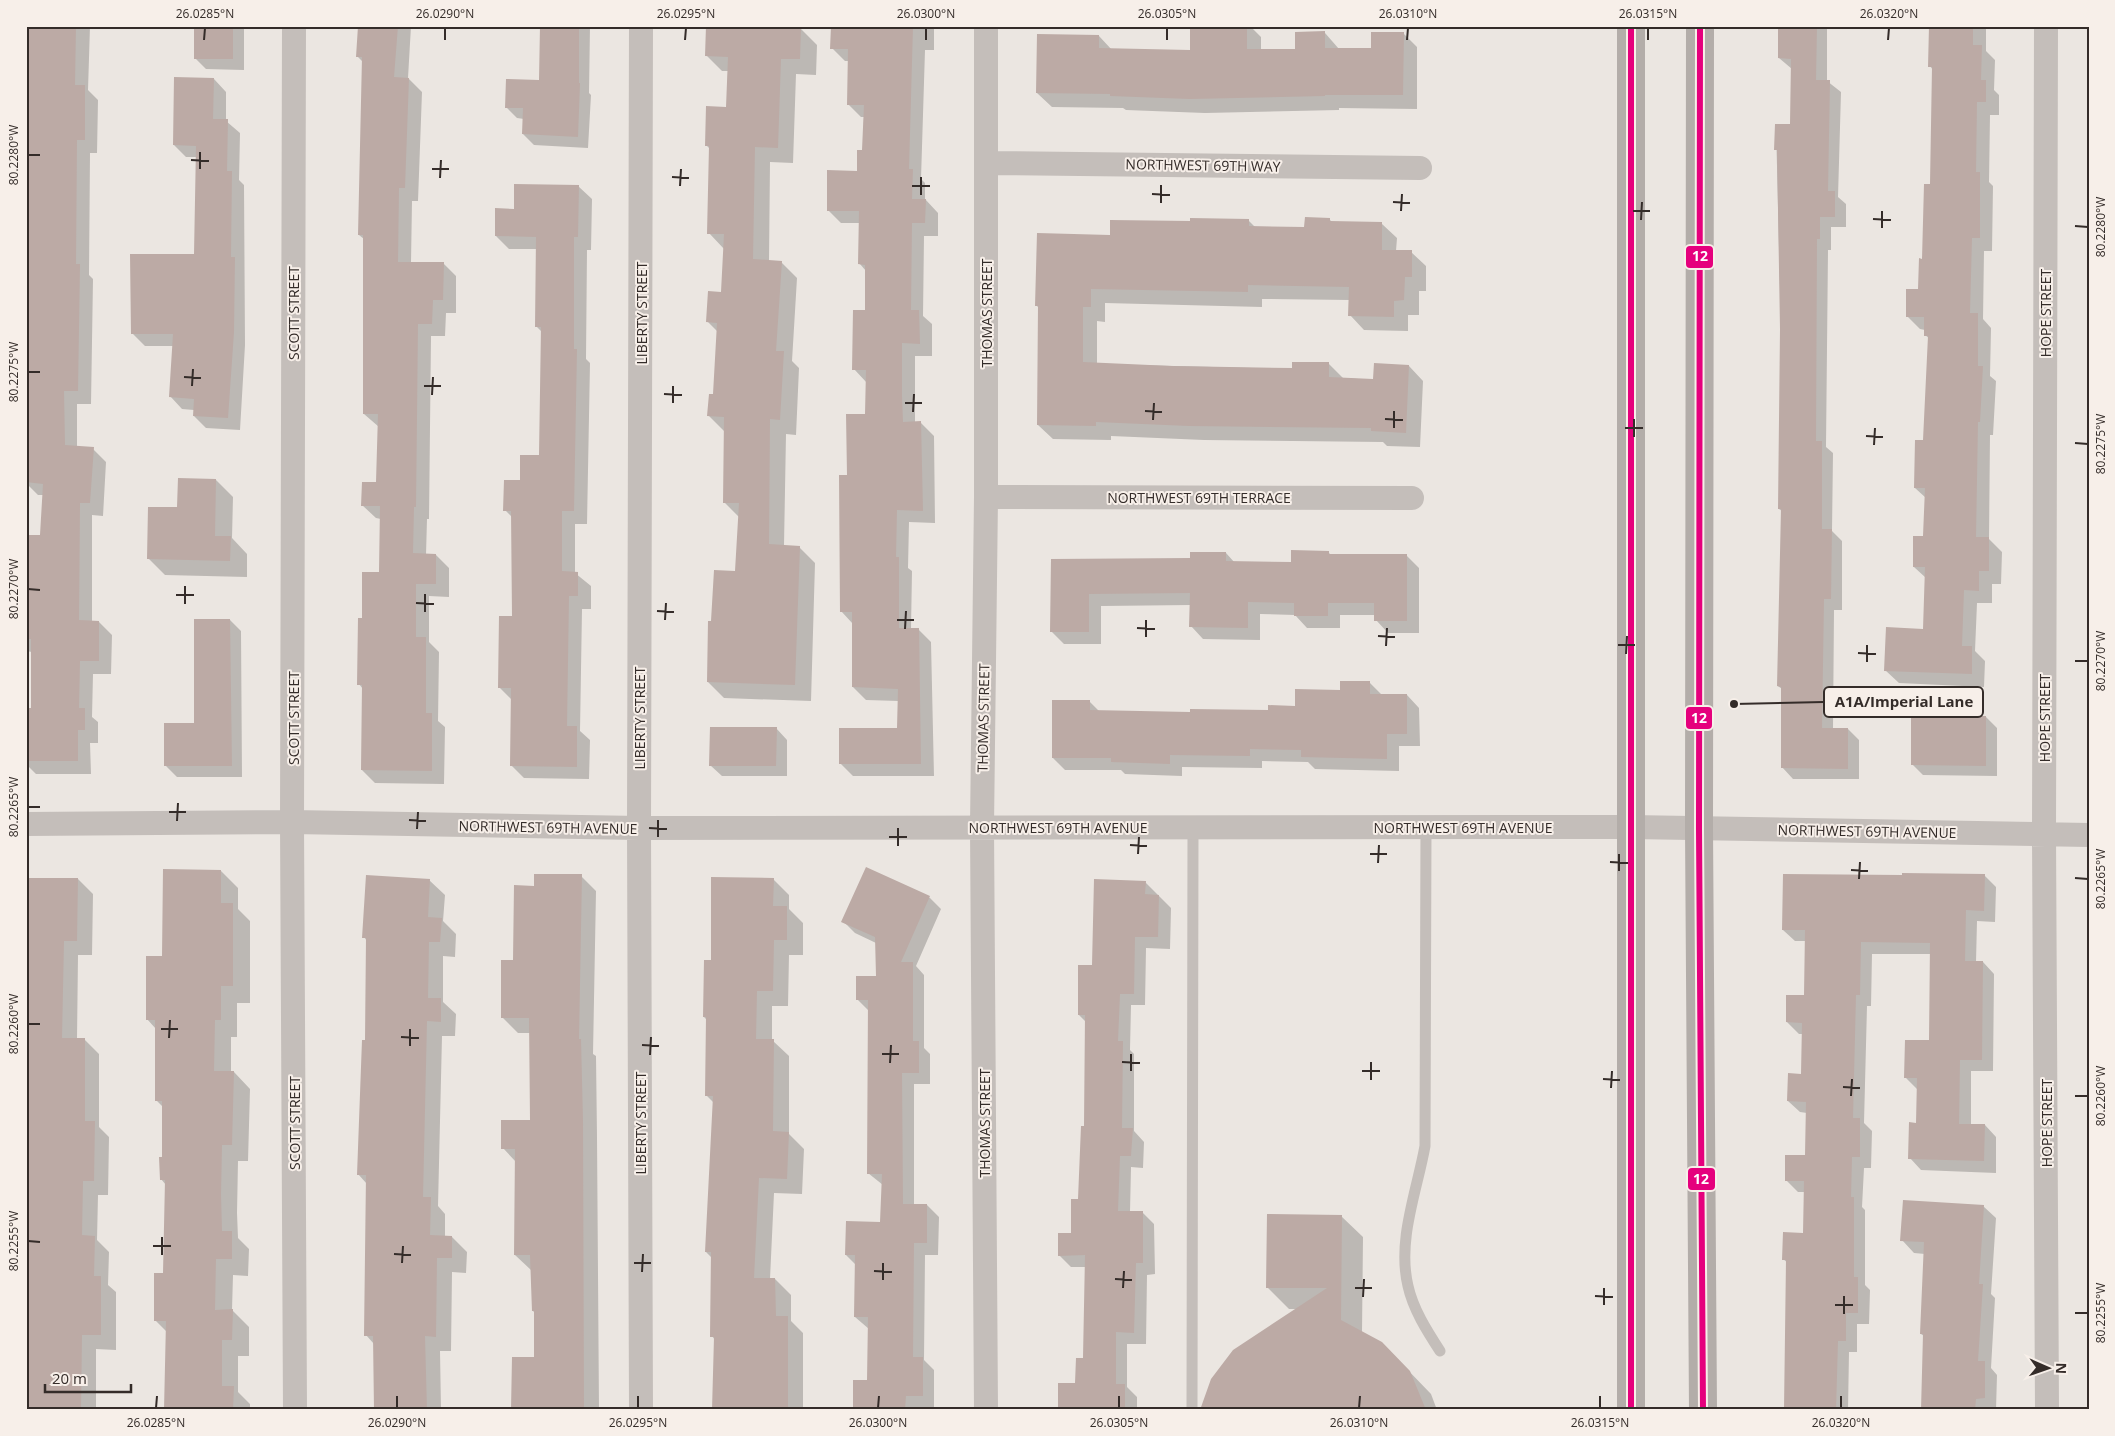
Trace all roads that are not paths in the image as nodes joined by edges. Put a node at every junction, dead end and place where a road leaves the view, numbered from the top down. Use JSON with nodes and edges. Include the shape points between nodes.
{"nodes":[{"id":1,"x":294,"y":26,"type":"edge"},
{"id":2,"x":641,"y":26,"type":"edge"},
{"id":3,"x":986,"y":26,"type":"edge"},
{"id":4,"x":1631,"y":26,"type":"edge"},
{"id":5,"x":1700,"y":26,"type":"edge"},
{"id":6,"x":2046,"y":26,"type":"edge"},
{"id":7,"x":986,"y":163,"type":"junction"},
{"id":8,"x":1420,"y":168,"type":"dead end"},
{"id":9,"x":986,"y":497,"type":"junction"},
{"id":10,"x":1412,"y":498,"type":"dead end"},
{"id":11,"x":292,"y":822,"type":"junction"},
{"id":12,"x":26,"y":824,"type":"edge"},
{"id":13,"x":982,"y":827,"type":"junction"},
{"id":14,"x":1193,"y":827,"type":"junction"},
{"id":15,"x":1426,"y":827,"type":"junction"},
{"id":16,"x":639,"y":828,"type":"junction"},
{"id":17,"x":1631,"y":828,"type":"junction"},
{"id":18,"x":1699,"y":829,"type":"junction"},
{"id":19,"x":2044,"y":834,"type":"junction"},
{"id":20,"x":2089,"y":835,"type":"edge"},
{"id":21,"x":1440,"y":1351,"type":"dead end"},
{"id":22,"x":295,"y":1410,"type":"edge"},
{"id":23,"x":641,"y":1410,"type":"edge"},
{"id":24,"x":986,"y":1410,"type":"edge"},
{"id":25,"x":1192,"y":1410,"type":"edge"},
{"id":26,"x":1630,"y":1410,"type":"edge"},
{"id":27,"x":1703,"y":1410,"type":"edge"},
{"id":28,"x":2048,"y":1410,"type":"edge"}],
"edges":[{"from":1,"to":11,"type":"street","name":"SCOTT STREET"},
{"from":2,"to":16,"type":"street","name":"LIBERTY STREET"},
{"from":3,"to":7,"type":"street","name":"THOMAS STREET"},
{"from":4,"to":17,"type":"main road"},
{"from":5,"to":18,"type":"main road"},
{"from":6,"to":19,"type":"street","name":"HOPE STREET"},
{"from":7,"to":8,"type":"street","name":"NORTHWEST 69TH WAY"},
{"from":7,"to":9,"type":"street","name":"THOMAS STREET"},
{"from":9,"to":10,"type":"street","name":"NORTHWEST 69TH TERRACE"},
{"from":9,"to":13,"type":"street","name":"THOMAS STREET"},
{"from":11,"to":12,"type":"street","name":"NORTHWEST 69TH AVENUE"},
{"from":11,"to":16,"type":"street","name":"NORTHWEST 69TH AVENUE"},
{"from":11,"to":22,"type":"street","name":"SCOTT STREET"},
{"from":13,"to":14,"type":"street","name":"NORTHWEST 69TH AVENUE"},
{"from":13,"to":16,"type":"street","name":"NORTHWEST 69TH AVENUE"},
{"from":13,"to":24,"type":"street","name":"THOMAS STREET"},
{"from":14,"to":15,"type":"street","name":"NORTHWEST 69TH AVENUE"},
{"from":14,"to":25,"type":"lane"},
{"from":15,"to":17,"type":"street","name":"NORTHWEST 69TH AVENUE"},
{"from":15,"to":21,"type":"lane","via":[[1425,1146],[1408,1221],[1404,1257],[1408,1286],[1422,1323]]},
{"from":16,"to":23,"type":"street","name":"LIBERTY STREET"},
{"from":17,"to":18,"type":"street","name":"NORTHWEST 69TH AVENUE"},
{"from":17,"to":26,"type":"main road"},
{"from":18,"to":19,"type":"street","name":"NORTHWEST 69TH AVENUE"},
{"from":18,"to":27,"type":"main road"},
{"from":19,"to":20,"type":"street","name":"NORTHWEST 69TH AVENUE"},
{"from":19,"to":28,"type":"street","name":"HOPE STREET"}]}
